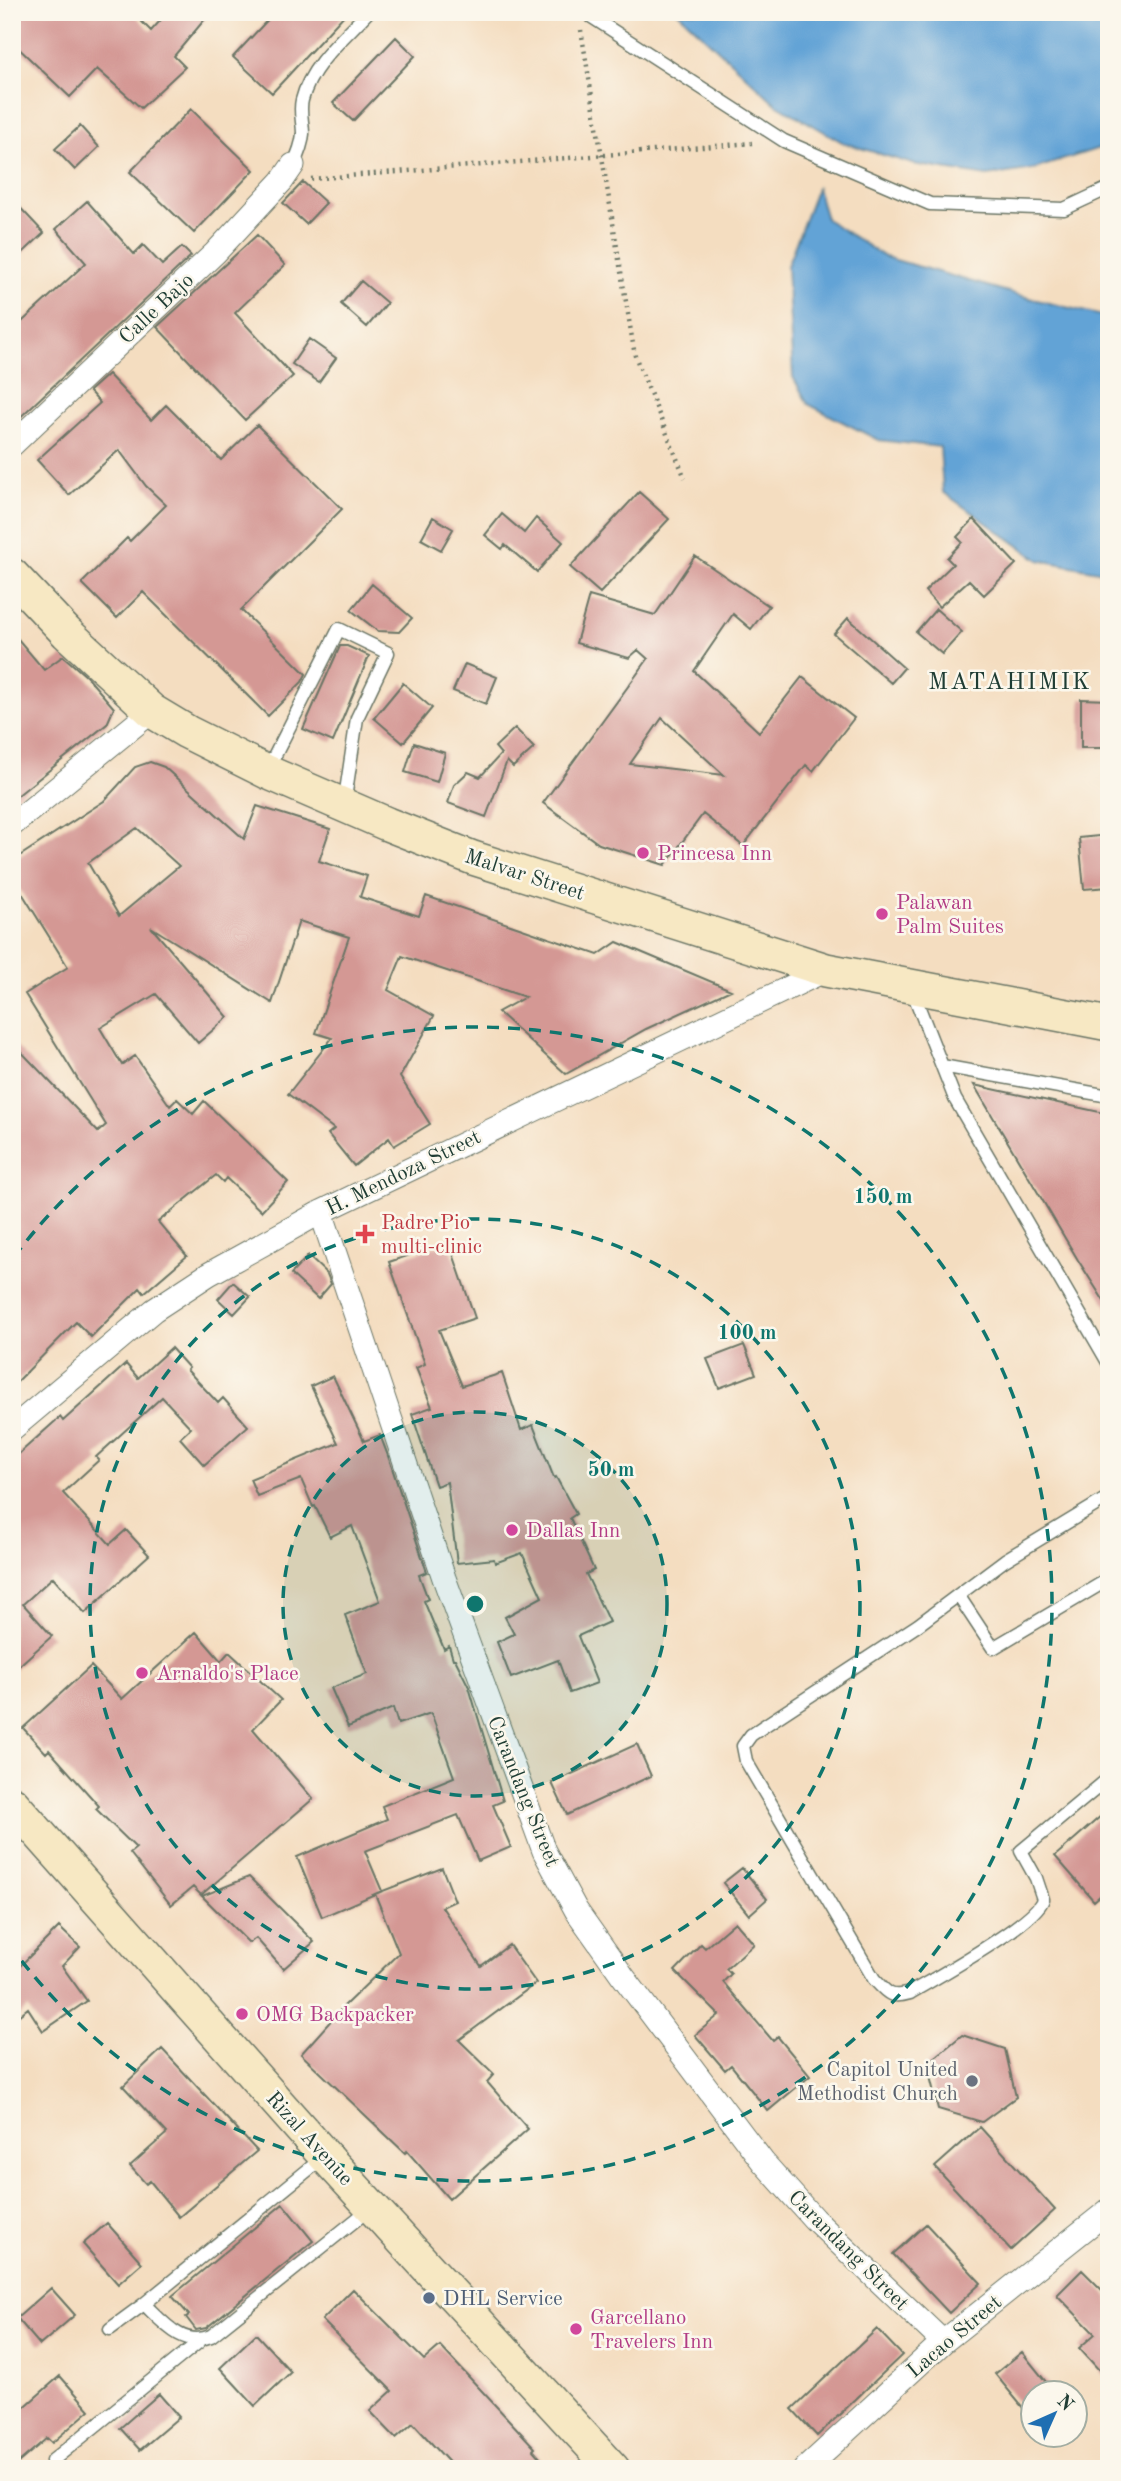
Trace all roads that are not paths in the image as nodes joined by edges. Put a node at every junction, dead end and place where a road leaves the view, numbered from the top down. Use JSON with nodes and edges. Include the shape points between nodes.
{"nodes":[{"id":1,"x":368,"y":12,"type":"edge"},
{"id":2,"x":582,"y":19,"type":"edge"},
{"id":3,"x":288,"y":173,"type":"joint"},
{"id":4,"x":1109,"y":188,"type":"edge"},
{"id":5,"x":12,"y":445,"type":"edge"},
{"id":6,"x":12,"y":575,"type":"edge"},
{"id":7,"x":152,"y":711,"type":"junction"},
{"id":8,"x":267,"y":772,"type":"junction"},
{"id":9,"x":344,"y":806,"type":"junction"},
{"id":10,"x":12,"y":825,"type":"edge"},
{"id":11,"x":826,"y":970,"type":"junction"},
{"id":12,"x":910,"y":986,"type":"junction"},
{"id":13,"x":1109,"y":1024,"type":"edge"},
{"id":14,"x":942,"y":1066,"type":"junction"},
{"id":15,"x":1109,"y":1096,"type":"edge"},
{"id":16,"x":321,"y":1212,"type":"junction"},
{"id":17,"x":1109,"y":1364,"type":"edge"},
{"id":18,"x":12,"y":1429,"type":"edge"},
{"id":19,"x":1109,"y":1497,"type":"edge"},
{"id":20,"x":1109,"y":1579,"type":"edge"},
{"id":21,"x":958,"y":1595,"type":"junction"},
{"id":22,"x":1109,"y":1778,"type":"edge"},
{"id":23,"x":12,"y":1803,"type":"edge"},
{"id":24,"x":325,"y":2156,"type":"junction"},
{"id":25,"x":372,"y":2207,"type":"junction"},
{"id":26,"x":1109,"y":2210,"type":"edge"},
{"id":27,"x":144,"y":2304,"type":"junction"},
{"id":28,"x":110,"y":2329,"type":"dead end"},
{"id":29,"x":200,"y":2341,"type":"junction"},
{"id":30,"x":943,"y":2342,"type":"junction"},
{"id":31,"x":610,"y":2468,"type":"edge"},
{"id":32,"x":58,"y":2469,"type":"edge"},
{"id":33,"x":805,"y":2469,"type":"edge"}],
"edges":[{"from":1,"to":3,"type":"lane","via":[[310,79],[302,102],[301,147]]},
{"from":2,"to":4,"type":"lane","via":[[784,141],[930,204],[1064,209]]},
{"from":3,"to":5,"type":"street","name":"Calle Bajo","via":[[215,253]]},
{"from":6,"to":7,"type":"main road","name":"Malvar Street"},
{"from":7,"to":8,"type":"main road","name":"Malvar Street"},
{"from":7,"to":10,"type":"street"},
{"from":8,"to":9,"type":"main road","name":"Malvar Street"},
{"from":8,"to":9,"type":"lane","via":[[340,629],[388,653],[356,718]]},
{"from":9,"to":11,"type":"main road","name":"Malvar Street","via":[[472,858]]},
{"from":11,"to":12,"type":"main road","name":"Malvar Street"},
{"from":11,"to":16,"type":"street","name":"H. Mendoza Street"},
{"from":12,"to":13,"type":"main road","name":"Malvar Street"},
{"from":12,"to":14,"type":"lane"},
{"from":14,"to":15,"type":"lane"},
{"from":14,"to":17,"type":"lane","via":[[955,1099]]},
{"from":16,"to":18,"type":"street","name":"H. Mendoza Street","via":[[154,1310]]},
{"from":16,"to":30,"type":"street","name":"Carandang Street","via":[[448,1591],[544,1851],[576,1910],[763,2162],[822,2228]]},
{"from":19,"to":21,"type":"lane","via":[[1005,1560]]},
{"from":20,"to":21,"type":"lane","via":[[993,1648]]},
{"from":21,"to":22,"type":"lane","via":[[758,1730],[743,1746],[746,1761],[874,1979],[888,1994],[910,1993],[992,1943],[1038,1908],[1041,1891],[1021,1851]]},
{"from":23,"to":24,"type":"main road","name":"Rizal Avenue"},
{"from":24,"to":25,"type":"main road","name":"Rizal Avenue"},
{"from":24,"to":27,"type":"lane"},
{"from":25,"to":29,"type":"lane","via":[[225,2326]]},
{"from":25,"to":31,"type":"main road","name":"Rizal Avenue"},
{"from":26,"to":30,"type":"street","name":"Lacao Street"},
{"from":27,"to":28,"type":"lane"},
{"from":27,"to":29,"type":"lane","via":[[183,2337]]},
{"from":29,"to":32,"type":"lane","via":[[52,2461]]},
{"from":30,"to":33,"type":"street","name":"Lacao Street"}]}
